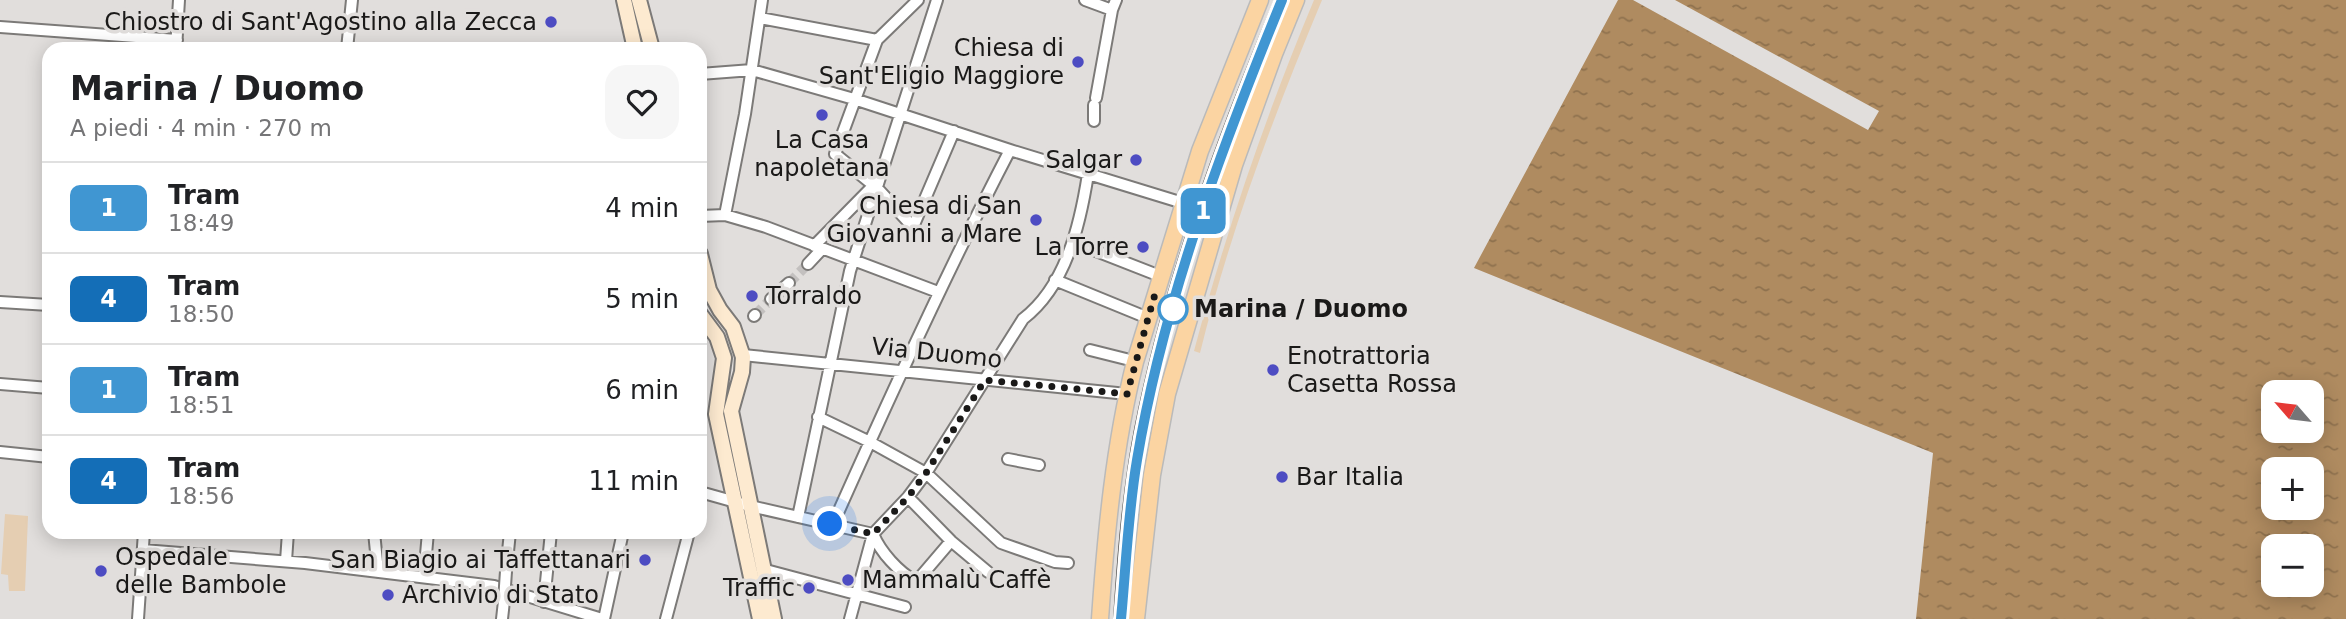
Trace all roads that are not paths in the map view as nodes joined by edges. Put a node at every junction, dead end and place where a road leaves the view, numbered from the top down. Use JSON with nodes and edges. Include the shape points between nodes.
{"nodes":[{"id":1,"x":178,"y":0,"type":"edge"},
{"id":2,"x":352,"y":0,"type":"edge"},
{"id":3,"x":624,"y":0,"type":"edge"},
{"id":4,"x":639,"y":0,"type":"edge"},
{"id":5,"x":762,"y":0,"type":"edge"},
{"id":6,"x":918,"y":0,"type":"edge"},
{"id":7,"x":937,"y":0,"type":"edge"},
{"id":8,"x":1085,"y":0,"type":"edge"},
{"id":9,"x":1260,"y":0,"type":"edge"},
{"id":10,"x":1296,"y":0,"type":"edge"},
{"id":11,"x":1114,"y":5,"type":"edge"},
{"id":12,"x":760,"y":18,"type":"junction"},
{"id":13,"x":0,"y":27,"type":"edge"},
{"id":14,"x":877,"y":40,"type":"junction"},
{"id":15,"x":155,"y":42,"type":"edge"},
{"id":16,"x":176,"y":42,"type":"edge"},
{"id":17,"x":348,"y":42,"type":"edge"},
{"id":18,"x":633,"y":42,"type":"edge"},
{"id":19,"x":650,"y":42,"type":"edge"},
{"id":20,"x":752,"y":71,"type":"junction"},
{"id":21,"x":707,"y":74,"type":"edge"},
{"id":22,"x":855,"y":99,"type":"junction"},
{"id":23,"x":899,"y":113,"type":"junction"},
{"id":24,"x":1094,"y":121,"type":"dead end"},
{"id":25,"x":954,"y":131,"type":"junction"},
{"id":26,"x":1010,"y":150,"type":"junction"},
{"id":27,"x":1087,"y":174,"type":"junction"},
{"id":28,"x":875,"y":187,"type":"junction"},
{"id":29,"x":1183,"y":203,"type":"junction"},
{"id":30,"x":724,"y":215,"type":"junction"},
{"id":31,"x":707,"y":216,"type":"edge"},
{"id":32,"x":1073,"y":242,"type":"junction"},
{"id":33,"x":815,"y":246,"type":"junction"},
{"id":34,"x":853,"y":261,"type":"junction"},
{"id":35,"x":808,"y":264,"type":"tunnel mouth"},
{"id":36,"x":1160,"y":276,"type":"junction"},
{"id":37,"x":1055,"y":280,"type":"junction"},
{"id":38,"x":707,"y":282,"type":"edge"},
{"id":39,"x":789,"y":283,"type":"tunnel mouth"},
{"id":40,"x":938,"y":292,"type":"junction"},
{"id":41,"x":771,"y":299,"type":"tunnel mouth"},
{"id":42,"x":0,"y":302,"type":"edge"},
{"id":43,"x":42,"y":305,"type":"edge"},
{"id":44,"x":1148,"y":318,"type":"junction"},
{"id":45,"x":707,"y":323,"type":"edge"},
{"id":46,"x":1090,"y":350,"type":"dead end"},
{"id":47,"x":743,"y":355,"type":"junction"},
{"id":48,"x":1126,"y":359,"type":"dead end"},
{"id":49,"x":831,"y":363,"type":"junction"},
{"id":50,"x":901,"y":370,"type":"junction"},
{"id":51,"x":985,"y":380,"type":"junction"},
{"id":52,"x":0,"y":384,"type":"edge"},
{"id":53,"x":42,"y":387,"type":"edge"},
{"id":54,"x":1127,"y":394,"type":"junction"},
{"id":55,"x":818,"y":417,"type":"junction"},
{"id":56,"x":870,"y":442,"type":"junction"},
{"id":57,"x":0,"y":452,"type":"edge"},
{"id":58,"x":42,"y":456,"type":"edge"},
{"id":59,"x":1007,"y":459,"type":"dead end"},
{"id":60,"x":1039,"y":465,"type":"dead end"},
{"id":61,"x":926,"y":473,"type":"junction"},
{"id":62,"x":707,"y":494,"type":"edge"},
{"id":63,"x":908,"y":497,"type":"junction"},
{"id":64,"x":734,"y":502,"type":"junction"},
{"id":65,"x":750,"y":506,"type":"junction"},
{"id":66,"x":797,"y":517,"type":"junction"},
{"id":67,"x":833,"y":524,"type":"junction"},
{"id":68,"x":873,"y":534,"type":"junction"},
{"id":69,"x":144,"y":539,"type":"edge"},
{"id":70,"x":288,"y":539,"type":"edge"},
{"id":71,"x":375,"y":539,"type":"edge"},
{"id":72,"x":427,"y":539,"type":"edge"},
{"id":73,"x":509,"y":539,"type":"edge"},
{"id":74,"x":550,"y":539,"type":"edge"},
{"id":75,"x":621,"y":539,"type":"edge"},
{"id":76,"x":687,"y":539,"type":"edge"},
{"id":77,"x":951,"y":541,"type":"junction"},
{"id":78,"x":143,"y":550,"type":"junction"},
{"id":79,"x":286,"y":561,"type":"junction"},
{"id":80,"x":1068,"y":563,"type":"dead end"},
{"id":81,"x":762,"y":569,"type":"junction"},
{"id":82,"x":378,"y":572,"type":"junction"},
{"id":83,"x":988,"y":572,"type":"dead end"},
{"id":84,"x":424,"y":577,"type":"junction"},
{"id":85,"x":857,"y":594,"type":"junction"},
{"id":86,"x":544,"y":602,"type":"junction"},
{"id":87,"x":905,"y":607,"type":"dead end"},
{"id":88,"x":138,"y":619,"type":"edge"},
{"id":89,"x":502,"y":619,"type":"edge"},
{"id":90,"x":603,"y":619,"type":"edge"},
{"id":91,"x":666,"y":619,"type":"edge"},
{"id":92,"x":760,"y":619,"type":"edge"},
{"id":93,"x":774,"y":619,"type":"edge"},
{"id":94,"x":850,"y":619,"type":"edge"},
{"id":95,"x":1100,"y":619,"type":"edge"},
{"id":96,"x":1136,"y":619,"type":"edge"}],
"edges":[{"from":1,"to":16,"type":"street"},
{"from":2,"to":17,"type":"street"},
{"from":3,"to":18,"type":"main road"},
{"from":4,"to":19,"type":"main road"},
{"from":5,"to":12,"type":"street"},
{"from":6,"to":14,"type":"street"},
{"from":7,"to":23,"type":"street"},
{"from":8,"to":11,"type":"street"},
{"from":9,"to":29,"type":"main road"},
{"from":10,"to":96,"type":"main road","via":[[1234,165],[1167,394]]},
{"from":11,"to":24,"type":"street"},
{"from":12,"to":14,"type":"street"},
{"from":12,"to":20,"type":"street"},
{"from":13,"to":15,"type":"street"},
{"from":14,"to":22,"type":"street"},
{"from":20,"to":21,"type":"street"},
{"from":20,"to":22,"type":"street"},
{"from":20,"to":30,"type":"street"},
{"from":22,"to":23,"type":"street"},
{"from":22,"to":28,"type":"street","via":[[835,154]]},
{"from":23,"to":25,"type":"street"},
{"from":23,"to":28,"type":"street"},
{"from":25,"to":26,"type":"street"},
{"from":25,"to":28,"type":"street","via":[[914,227]]},
{"from":26,"to":27,"type":"street"},
{"from":26,"to":40,"type":"street"},
{"from":27,"to":29,"type":"street"},
{"from":27,"to":32,"type":"street"},
{"from":28,"to":33,"type":"street"},
{"from":28,"to":34,"type":"street"},
{"from":29,"to":36,"type":"main road"},
{"from":30,"to":31,"type":"street"},
{"from":30,"to":33,"type":"street"},
{"from":32,"to":36,"type":"street"},
{"from":32,"to":37,"type":"street"},
{"from":33,"to":34,"type":"street"},
{"from":33,"to":35,"type":"street"},
{"from":34,"to":40,"type":"street"},
{"from":34,"to":49,"type":"street"},
{"from":36,"to":44,"type":"main road"},
{"from":37,"to":44,"type":"street"},
{"from":37,"to":51,"type":"street","via":[[1040,304],[1023,319]]},
{"from":38,"to":47,"type":"main road"},
{"from":39,"to":41,"type":"street"},
{"from":40,"to":50,"type":"street"},
{"from":42,"to":43,"type":"street"},
{"from":44,"to":54,"type":"main road"},
{"from":45,"to":64,"type":"main road","via":[[724,358],[716,414]]},
{"from":46,"to":48,"type":"street"},
{"from":47,"to":49,"type":"street","name":"Via Duomo"},
{"from":47,"to":65,"type":"main road","via":[[743,372],[731,411]]},
{"from":49,"to":50,"type":"street","name":"Via Duomo"},
{"from":49,"to":55,"type":"street"},
{"from":50,"to":51,"type":"street","name":"Via Duomo"},
{"from":50,"to":56,"type":"street"},
{"from":51,"to":54,"type":"street","name":"Via Duomo"},
{"from":51,"to":61,"type":"street"},
{"from":52,"to":53,"type":"street"},
{"from":54,"to":95,"type":"main road","via":[[1113,476]]},
{"from":55,"to":56,"type":"street"},
{"from":55,"to":66,"type":"street"},
{"from":56,"to":61,"type":"street"},
{"from":56,"to":67,"type":"street"},
{"from":57,"to":58,"type":"street"},
{"from":59,"to":60,"type":"street"},
{"from":61,"to":63,"type":"street"},
{"from":61,"to":80,"type":"street","via":[[1001,543]]},
{"from":62,"to":64,"type":"street"},
{"from":63,"to":68,"type":"street"},
{"from":63,"to":77,"type":"street"},
{"from":64,"to":65,"type":"street"},
{"from":64,"to":92,"type":"main road"},
{"from":65,"to":66,"type":"street"},
{"from":65,"to":81,"type":"main road"},
{"from":66,"to":67,"type":"street"},
{"from":67,"to":68,"type":"street"},
{"from":68,"to":77,"type":"street","via":[[901,574],[916,582]]},
{"from":68,"to":85,"type":"street"},
{"from":69,"to":78,"type":"street"},
{"from":70,"to":79,"type":"street"},
{"from":71,"to":82,"type":"street"},
{"from":72,"to":84,"type":"street"},
{"from":73,"to":89,"type":"street","bridge":true},
{"from":74,"to":86,"type":"street"},
{"from":75,"to":90,"type":"street"},
{"from":76,"to":91,"type":"street"},
{"from":77,"to":83,"type":"street"},
{"from":78,"to":79,"type":"street"},
{"from":78,"to":88,"type":"street"},
{"from":79,"to":82,"type":"street"},
{"from":81,"to":85,"type":"street"},
{"from":81,"to":93,"type":"main road"},
{"from":82,"to":84,"type":"street"},
{"from":84,"to":86,"type":"street","via":[[494,586]]},
{"from":85,"to":87,"type":"street"},
{"from":85,"to":94,"type":"street"},
{"from":86,"to":90,"type":"street"}]}
